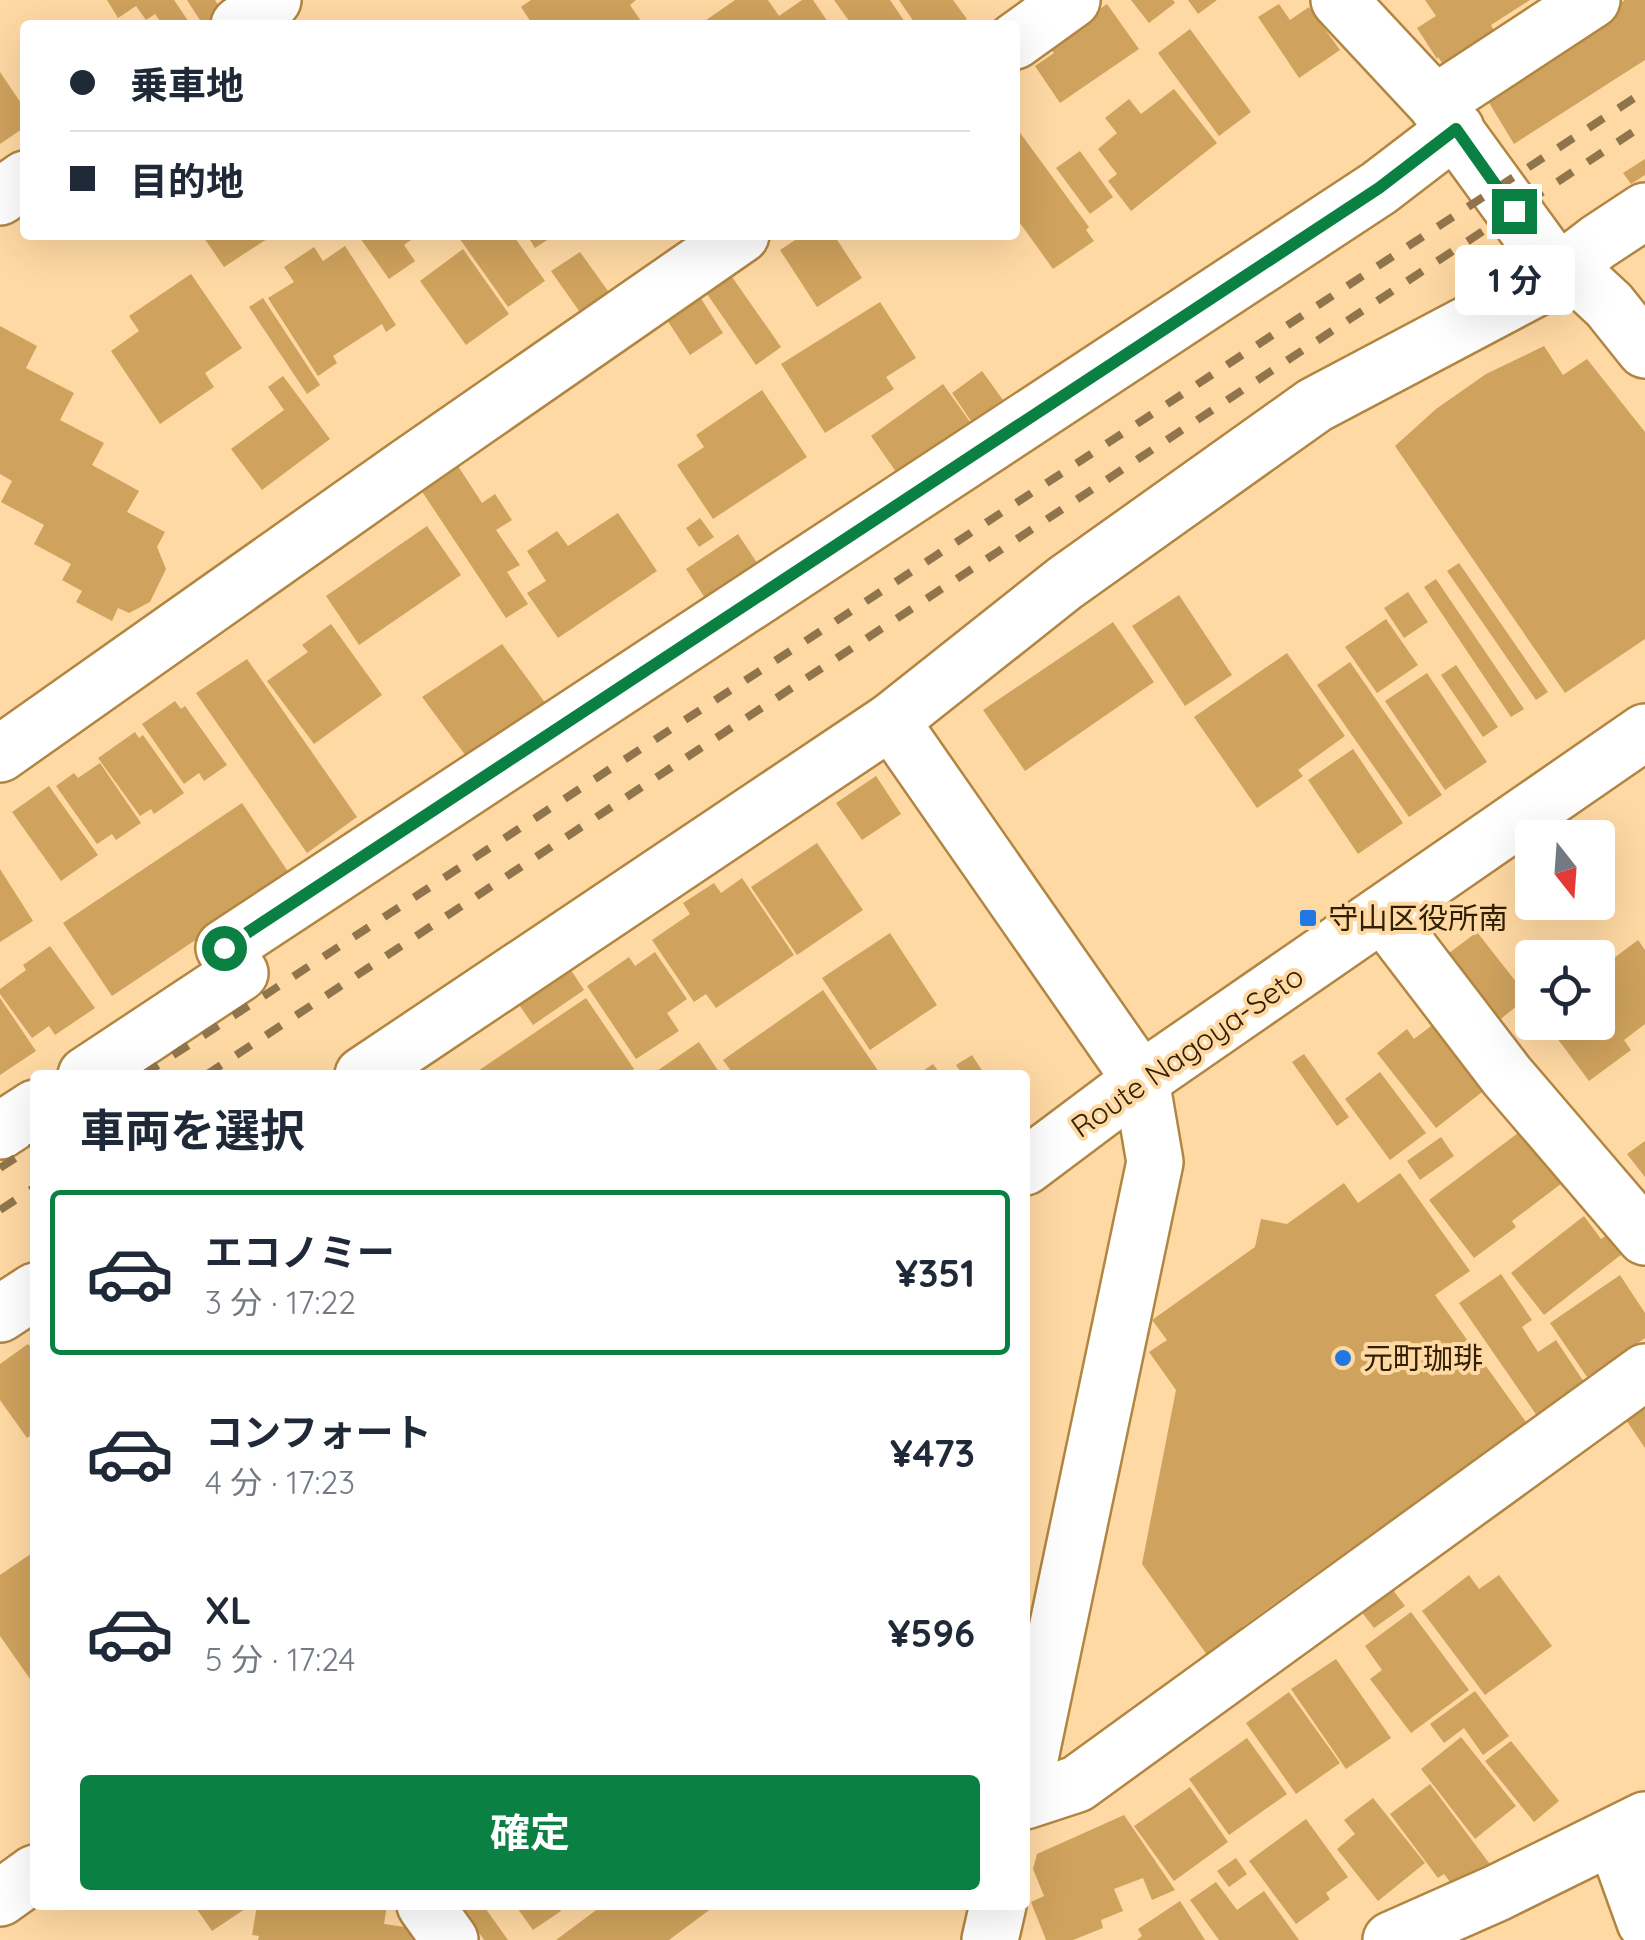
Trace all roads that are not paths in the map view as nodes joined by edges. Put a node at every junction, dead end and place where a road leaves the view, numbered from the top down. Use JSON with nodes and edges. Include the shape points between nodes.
{"nodes":[{"id":1,"x":274,"y":0,"type":"edge"},
{"id":2,"x":1072,"y":0,"type":"edge"},
{"id":3,"x":1339,"y":0,"type":"edge"},
{"id":4,"x":1592,"y":0,"type":"edge"},
{"id":5,"x":246,"y":20,"type":"edge"},
{"id":6,"x":1020,"y":37,"type":"edge"},
{"id":7,"x":1446,"y":116,"type":"junction"},
{"id":8,"x":1645,"y":211,"type":"edge"},
{"id":9,"x":734,"y":240,"type":"edge"},
{"id":10,"x":1558,"y":272,"type":"junction"},
{"id":11,"x":1645,"y":350,"type":"edge"},
{"id":12,"x":891,"y":721,"type":"junction"},
{"id":13,"x":1645,"y":732,"type":"edge"},
{"id":14,"x":0,"y":754,"type":"edge"},
{"id":15,"x":1383,"y":914,"type":"junction"},
{"id":16,"x":94,"y":1070,"type":"edge"},
{"id":17,"x":370,"y":1070,"type":"edge"},
{"id":18,"x":1142,"y":1080,"type":"junction"},
{"id":19,"x":30,"y":1111,"type":"edge"},
{"id":20,"x":0,"y":1131,"type":"edge"},
{"id":21,"x":1030,"y":1163,"type":"edge"},
{"id":22,"x":1645,"y":1237,"type":"edge"},
{"id":23,"x":1645,"y":1372,"type":"edge"},
{"id":24,"x":1030,"y":1758,"type":"edge"},
{"id":25,"x":1030,"y":1799,"type":"edge"},
{"id":26,"x":1629,"y":1829,"type":"edge"},
{"id":27,"x":30,"y":1877,"type":"edge"},
{"id":28,"x":0,"y":1898,"type":"edge"},
{"id":29,"x":429,"y":1910,"type":"edge"},
{"id":30,"x":997,"y":1910,"type":"edge"},
{"id":31,"x":1645,"y":1922,"type":"edge"},
{"id":32,"x":450,"y":1940,"type":"edge"},
{"id":33,"x":990,"y":1940,"type":"edge"},
{"id":34,"x":1391,"y":1940,"type":"edge"}],
"edges":[{"from":1,"to":5,"type":"street"},
{"from":2,"to":6,"type":"street"},
{"from":3,"to":7,"type":"street"},
{"from":4,"to":7,"type":"street"},
{"from":7,"to":10,"type":"street"},
{"from":7,"to":16,"type":"street","via":[[1379,188],[224,948],[240,974]]},
{"from":8,"to":10,"type":"street"},
{"from":9,"to":14,"type":"street"},
{"from":10,"to":11,"type":"street","via":[[1582,280]]},
{"from":10,"to":12,"type":"street","via":[[1315,405],[1065,583]]},
{"from":12,"to":17,"type":"street"},
{"from":12,"to":18,"type":"street"},
{"from":13,"to":15,"type":"street","name":"Route Nagoya-Seto"},
{"from":15,"to":18,"type":"street","name":"Route Nagoya-Seto"},
{"from":15,"to":22,"type":"street"},
{"from":18,"to":21,"type":"street","name":"Route Nagoya-Seto"},
{"from":18,"to":24,"type":"street","via":[[1155,1162]]},
{"from":19,"to":20,"type":"street"},
{"from":23,"to":25,"type":"street","via":[[1077,1784]]},
{"from":26,"to":31,"type":"street"},
{"from":26,"to":34,"type":"street"},
{"from":27,"to":28,"type":"street"},
{"from":29,"to":32,"type":"street"},
{"from":30,"to":33,"type":"street"}]}
